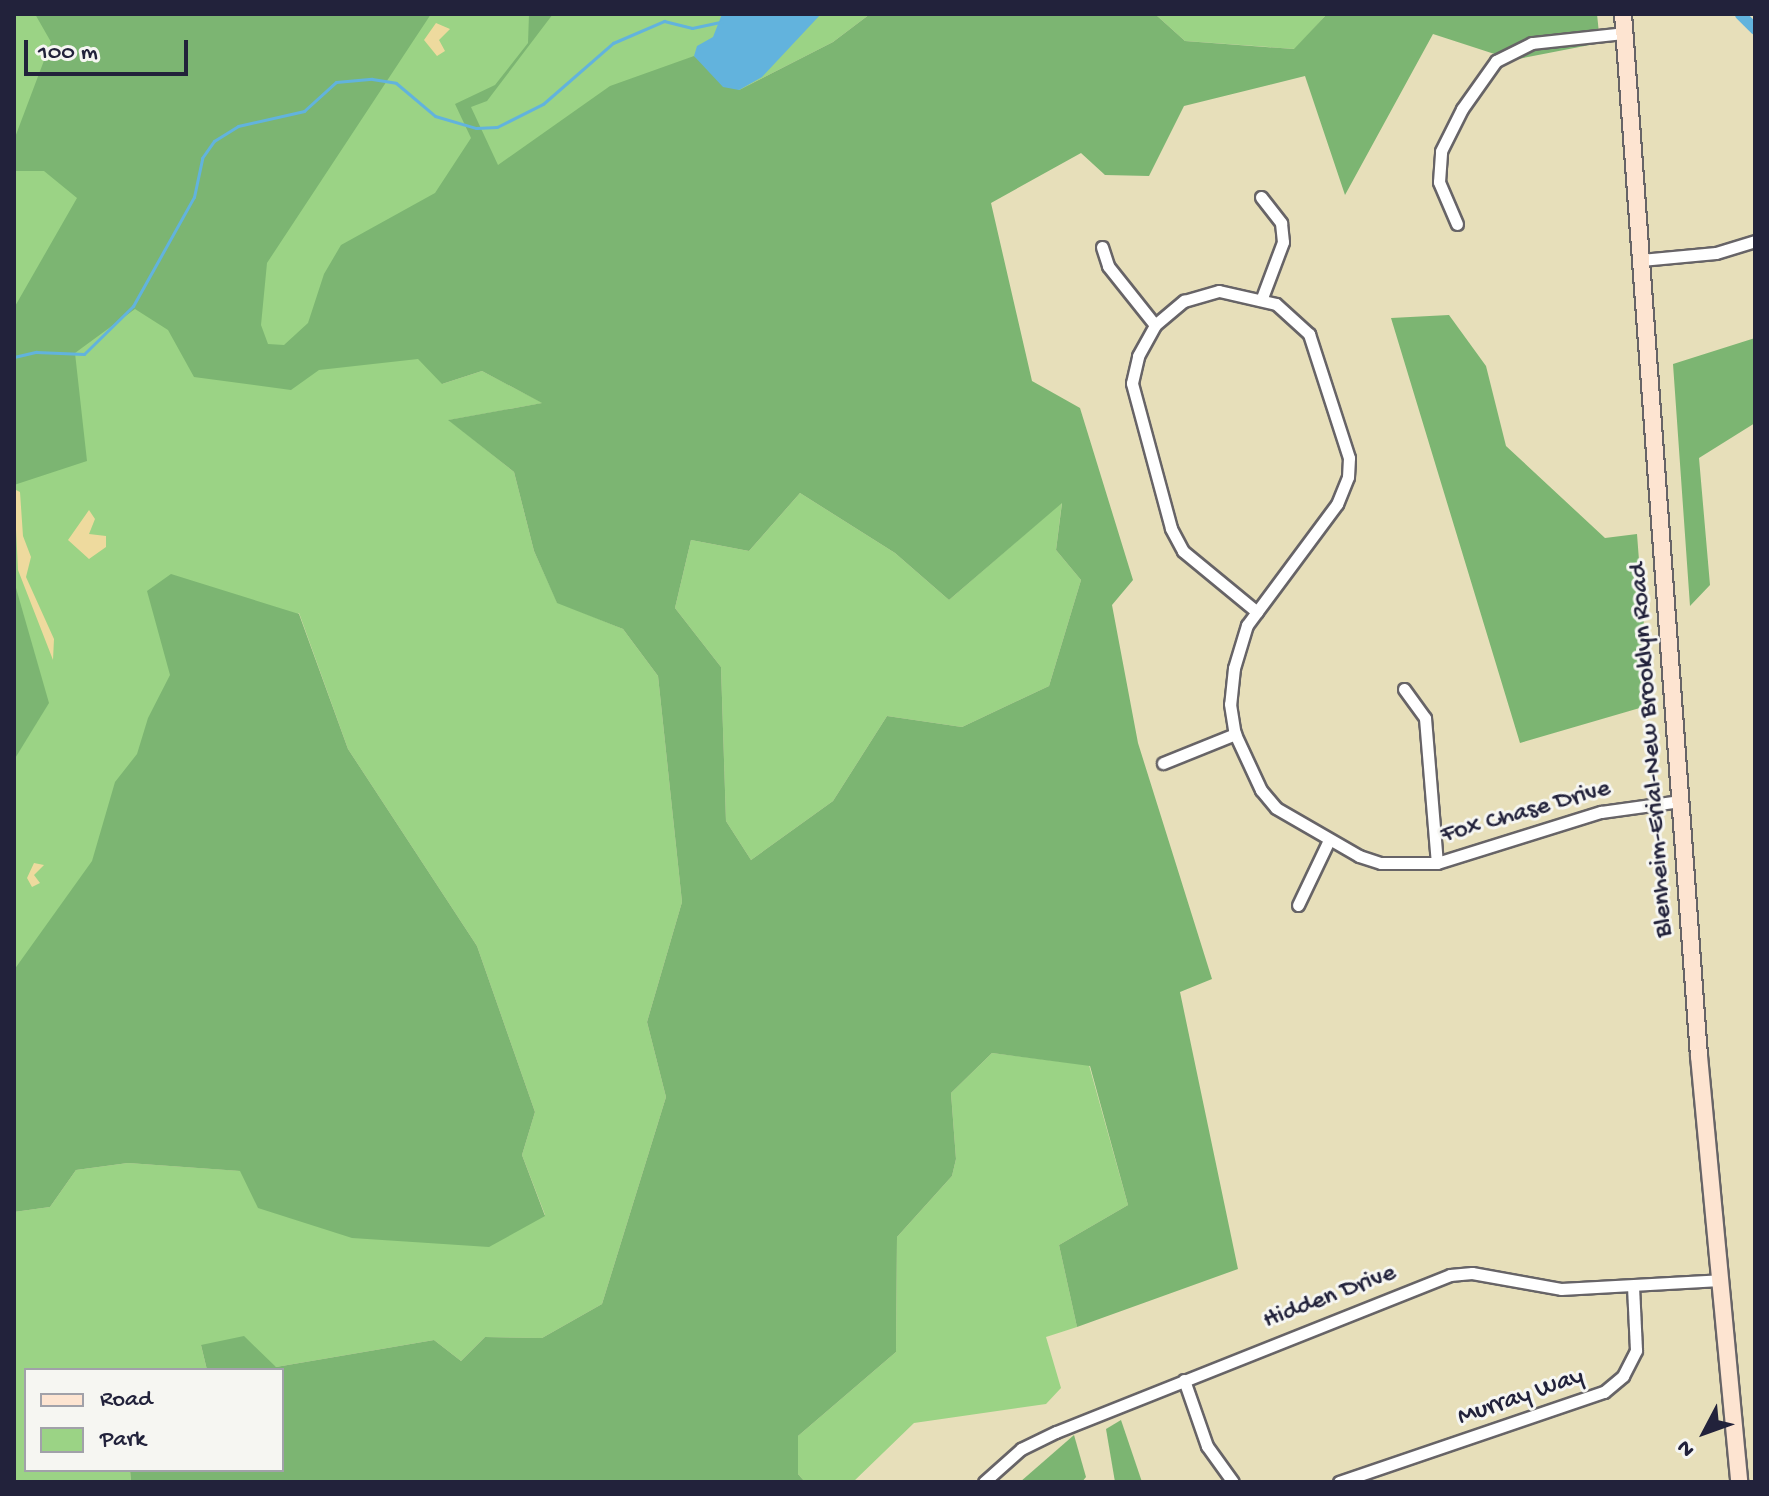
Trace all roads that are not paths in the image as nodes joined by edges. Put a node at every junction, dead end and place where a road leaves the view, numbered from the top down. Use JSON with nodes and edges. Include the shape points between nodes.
{"nodes":[{"id":1,"x":1623,"y":14,"type":"edge"},
{"id":2,"x":1624,"y":33,"type":"junction"},
{"id":3,"x":1261,"y":197,"type":"dead end"},
{"id":4,"x":1457,"y":224,"type":"dead end"},
{"id":5,"x":1755,"y":241,"type":"edge"},
{"id":6,"x":1102,"y":247,"type":"dead end"},
{"id":7,"x":1641,"y":260,"type":"junction"},
{"id":8,"x":1262,"y":298,"type":"junction"},
{"id":9,"x":1155,"y":325,"type":"junction"},
{"id":10,"x":1257,"y":612,"type":"junction"},
{"id":11,"x":1404,"y":689,"type":"dead end"},
{"id":12,"x":1235,"y":734,"type":"junction"},
{"id":13,"x":1163,"y":763,"type":"dead end"},
{"id":14,"x":1680,"y":801,"type":"junction"},
{"id":15,"x":1328,"y":842,"type":"junction"},
{"id":16,"x":1437,"y":863,"type":"junction"},
{"id":17,"x":1298,"y":905,"type":"dead end"},
{"id":18,"x":1720,"y":1280,"type":"junction"},
{"id":19,"x":1633,"y":1286,"type":"junction"},
{"id":20,"x":1184,"y":1380,"type":"junction"},
{"id":21,"x":984,"y":1482,"type":"edge"},
{"id":22,"x":1233,"y":1482,"type":"edge"},
{"id":23,"x":1339,"y":1482,"type":"edge"},
{"id":24,"x":1739,"y":1482,"type":"edge"}],
"edges":[{"from":1,"to":2,"type":"main road","name":"Blenheim-Erial-New Brooklyn Road"},
{"from":2,"to":4,"type":"street","via":[[1532,43],[1496,61],[1441,151],[1439,182]]},
{"from":2,"to":7,"type":"main road","name":"Blenheim-Erial-New Brooklyn Road"},
{"from":3,"to":8,"type":"street","via":[[1281,223],[1283,242]]},
{"from":5,"to":7,"type":"street","via":[[1716,253]]},
{"from":6,"to":9,"type":"street","via":[[1108,266]]},
{"from":7,"to":14,"type":"main road","name":"Blenheim-Erial-New Brooklyn Road"},
{"from":8,"to":9,"type":"street","name":"Fox Chase Drive","via":[[1205,294],[1184,301]]},
{"from":8,"to":10,"type":"street","name":"Fox Chase Drive","via":[[1291,315],[1309,334],[1350,468],[1337,504]]},
{"from":9,"to":10,"type":"street","name":"Fox Chase Drive","via":[[1138,356],[1132,383],[1171,528],[1196,566]]},
{"from":10,"to":12,"type":"street","name":"Fox Chase Drive","via":[[1247,625],[1234,668],[1230,704]]},
{"from":11,"to":16,"type":"street","via":[[1425,718]]},
{"from":12,"to":13,"type":"street"},
{"from":12,"to":15,"type":"street","name":"Fox Chase Drive","via":[[1261,790],[1288,818]]},
{"from":14,"to":16,"type":"street","name":"Fox Chase Drive","via":[[1601,812]]},
{"from":14,"to":18,"type":"main road","name":"Blenheim-Erial-New Brooklyn Road"},
{"from":15,"to":16,"type":"street","name":"Fox Chase Drive","via":[[1381,863]]},
{"from":15,"to":17,"type":"street"},
{"from":18,"to":19,"type":"street","name":"Hidden Drive"},
{"from":18,"to":24,"type":"main road","name":"Blenheim-Erial-New Brooklyn Road"},
{"from":19,"to":20,"type":"street","name":"Hidden Drive","via":[[1561,1289],[1472,1273],[1450,1275]]},
{"from":19,"to":23,"type":"street","name":"Murray Way","via":[[1636,1350],[1623,1376],[1604,1392]]},
{"from":20,"to":21,"type":"street","name":"Hidden Drive","via":[[1021,1449]]},
{"from":20,"to":22,"type":"street","via":[[1207,1446]]}]}
